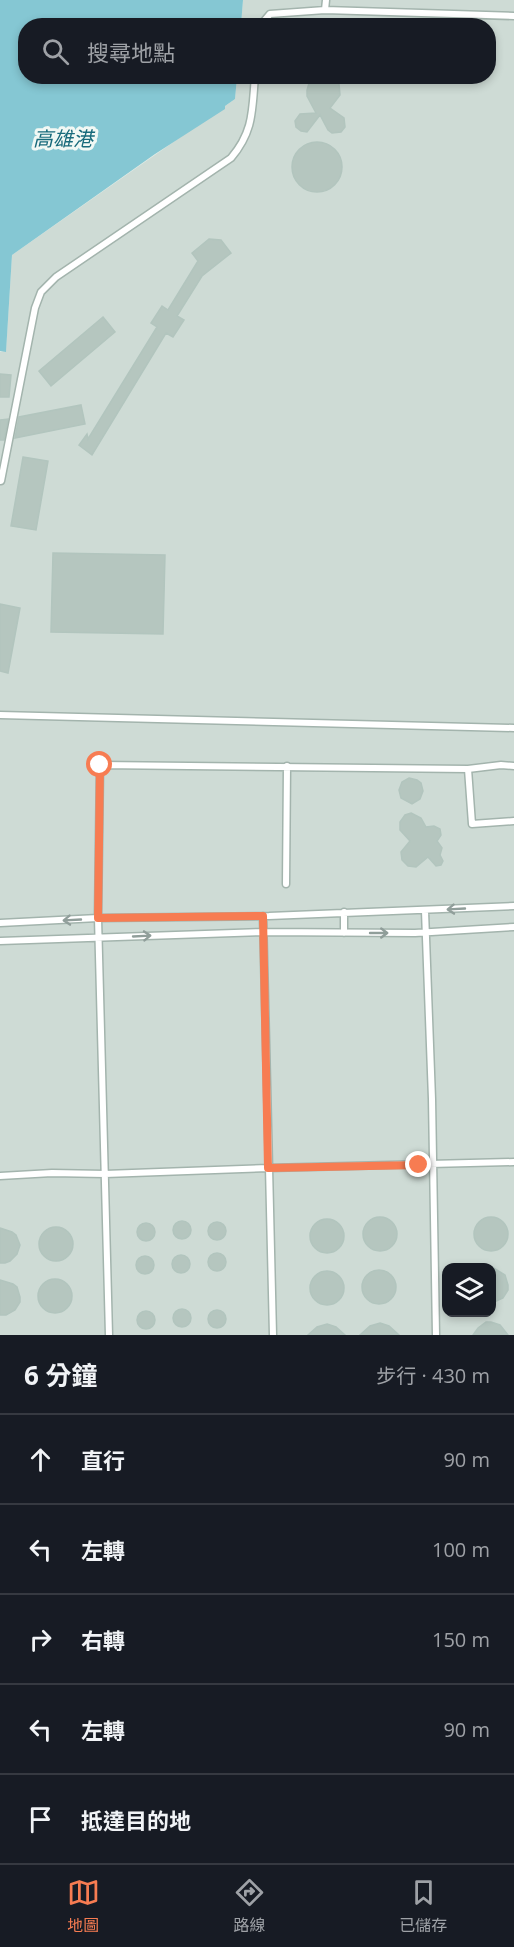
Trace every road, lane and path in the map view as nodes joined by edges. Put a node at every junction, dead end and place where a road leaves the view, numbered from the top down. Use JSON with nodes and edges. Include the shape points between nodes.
{"nodes":[{"id":1,"x":326,"y":0,"type":"edge"},
{"id":2,"x":325,"y":10,"type":"junction"},
{"id":3,"x":514,"y":16,"type":"edge"},
{"id":4,"x":267,"y":18,"type":"edge"},
{"id":5,"x":254,"y":84,"type":"edge"},
{"id":6,"x":1,"y":481,"type":"edge"},
{"id":7,"x":0,"y":489,"type":"edge"},
{"id":8,"x":0,"y":715,"type":"edge"},
{"id":9,"x":514,"y":728,"type":"edge"},
{"id":10,"x":287,"y":766,"type":"junction"},
{"id":11,"x":514,"y":766,"type":"edge"},
{"id":12,"x":468,"y":769,"type":"junction"},
{"id":13,"x":514,"y":821,"type":"edge"},
{"id":14,"x":286,"y":884,"type":"dead end"},
{"id":15,"x":514,"y":906,"type":"edge"},
{"id":16,"x":425,"y":911,"type":"junction"},
{"id":17,"x":345,"y":912,"type":"junction"},
{"id":18,"x":263,"y":916,"type":"junction"},
{"id":19,"x":98,"y":918,"type":"junction"},
{"id":20,"x":0,"y":923,"type":"edge"},
{"id":21,"x":514,"y":927,"type":"edge"},
{"id":22,"x":426,"y":932,"type":"junction"},
{"id":23,"x":263,"y":933,"type":"junction"},
{"id":24,"x":344,"y":933,"type":"junction"},
{"id":25,"x":99,"y":938,"type":"junction"},
{"id":26,"x":0,"y":941,"type":"edge"},
{"id":27,"x":514,"y":1162,"type":"edge"},
{"id":28,"x":433,"y":1164,"type":"junction"},
{"id":29,"x":268,"y":1168,"type":"junction"},
{"id":30,"x":105,"y":1174,"type":"junction"},
{"id":31,"x":0,"y":1176,"type":"edge"},
{"id":32,"x":109,"y":1335,"type":"edge"},
{"id":33,"x":273,"y":1335,"type":"edge"},
{"id":34,"x":436,"y":1335,"type":"edge"}],
"edges":[{"from":1,"to":2,"type":"lane"},
{"from":2,"to":3,"type":"lane"},
{"from":2,"to":4,"type":"lane","via":[[270,14]]},
{"from":5,"to":6,"type":"lane","via":[[247,135],[231,158],[56,277],[41,292]]},
{"from":6,"to":7,"type":"lane"},
{"from":8,"to":9,"type":"lane"},
{"from":10,"to":12,"type":"lane"},
{"from":10,"to":14,"type":"lane"},
{"from":10,"to":19,"type":"lane","via":[[100,765]]},
{"from":11,"to":12,"type":"lane"},
{"from":12,"to":13,"type":"lane","via":[[472,824]]},
{"from":15,"to":16,"type":"lane","one_way":true},
{"from":16,"to":17,"type":"lane"},
{"from":16,"to":22,"type":"lane"},
{"from":17,"to":18,"type":"lane"},
{"from":17,"to":24,"type":"lane"},
{"from":18,"to":19,"type":"lane"},
{"from":18,"to":23,"type":"lane"},
{"from":19,"to":20,"type":"lane","one_way":true},
{"from":19,"to":25,"type":"lane"},
{"from":21,"to":22,"type":"lane"},
{"from":24,"to":22,"type":"lane","one_way":true},
{"from":22,"to":28,"type":"lane"},
{"from":23,"to":24,"type":"lane"},
{"from":25,"to":23,"type":"lane","one_way":true},
{"from":23,"to":29,"type":"lane"},
{"from":25,"to":26,"type":"lane"},
{"from":25,"to":30,"type":"lane"},
{"from":27,"to":28,"type":"lane"},
{"from":28,"to":29,"type":"lane"},
{"from":28,"to":34,"type":"lane"},
{"from":29,"to":30,"type":"lane"},
{"from":29,"to":33,"type":"lane"},
{"from":30,"to":31,"type":"lane"},
{"from":30,"to":32,"type":"lane"}]}
